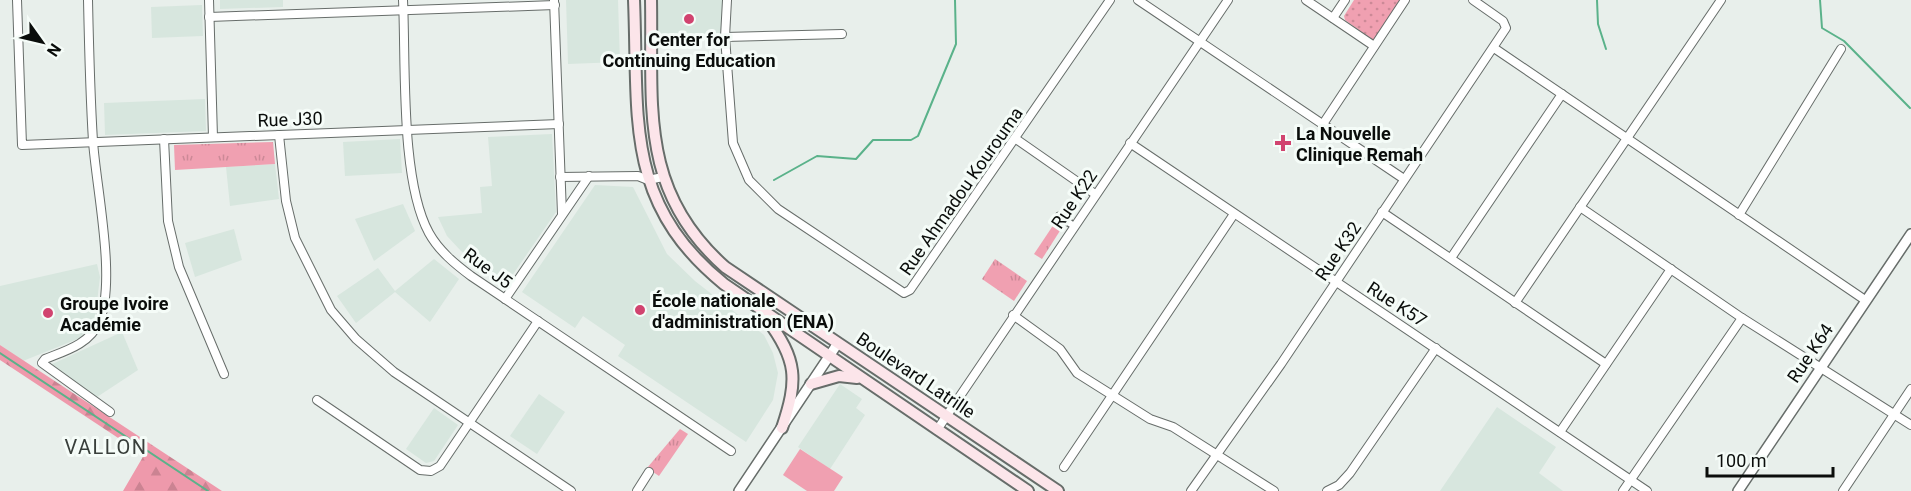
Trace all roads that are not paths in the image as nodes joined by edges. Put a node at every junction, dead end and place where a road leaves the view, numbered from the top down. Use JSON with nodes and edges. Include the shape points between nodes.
{"nodes":[{"id":1,"x":17,"y":0,"type":"edge"},
{"id":2,"x":87,"y":0,"type":"edge"},
{"id":3,"x":209,"y":0,"type":"edge"},
{"id":4,"x":404,"y":0,"type":"edge"},
{"id":5,"x":634,"y":0,"type":"edge"},
{"id":6,"x":651,"y":0,"type":"edge"},
{"id":7,"x":727,"y":0,"type":"edge"},
{"id":8,"x":1110,"y":0,"type":"edge"},
{"id":9,"x":1138,"y":0,"type":"edge"},
{"id":10,"x":1228,"y":0,"type":"edge"},
{"id":11,"x":1306,"y":0,"type":"edge"},
{"id":12,"x":1345,"y":0,"type":"edge"},
{"id":13,"x":1405,"y":0,"type":"edge"},
{"id":14,"x":1473,"y":0,"type":"edge"},
{"id":15,"x":1721,"y":0,"type":"edge"},
{"id":16,"x":555,"y":2,"type":"edge"},
{"id":17,"x":404,"y":10,"type":"junction"},
{"id":18,"x":209,"y":17,"type":"junction"},
{"id":19,"x":1333,"y":18,"type":"junction"},
{"id":20,"x":842,"y":34,"type":"dead end"},
{"id":21,"x":726,"y":37,"type":"junction"},
{"id":22,"x":1199,"y":42,"type":"junction"},
{"id":23,"x":1374,"y":46,"type":"junction"},
{"id":24,"x":1494,"y":48,"type":"junction"},
{"id":25,"x":1842,"y":49,"type":"dead end"},
{"id":26,"x":1562,"y":94,"type":"junction"},
{"id":27,"x":558,"y":124,"type":"junction"},
{"id":28,"x":1323,"y":124,"type":"junction"},
{"id":29,"x":408,"y":130,"type":"junction"},
{"id":30,"x":279,"y":135,"type":"junction"},
{"id":31,"x":213,"y":137,"type":"junction"},
{"id":32,"x":1626,"y":138,"type":"junction"},
{"id":33,"x":164,"y":139,"type":"junction"},
{"id":34,"x":1016,"y":139,"type":"junction"},
{"id":35,"x":93,"y":142,"type":"junction"},
{"id":36,"x":1130,"y":143,"type":"junction"},
{"id":37,"x":660,"y":166,"type":"junction"},
{"id":38,"x":644,"y":175,"type":"junction"},
{"id":39,"x":589,"y":176,"type":"junction"},
{"id":40,"x":560,"y":177,"type":"junction"},
{"id":41,"x":663,"y":177,"type":"junction"},
{"id":42,"x":1404,"y":179,"type":"junction"},
{"id":43,"x":1095,"y":194,"type":"junction"},
{"id":44,"x":1580,"y":207,"type":"junction"},
{"id":45,"x":1382,"y":212,"type":"junction"},
{"id":46,"x":562,"y":214,"type":"junction"},
{"id":47,"x":1234,"y":214,"type":"junction"},
{"id":48,"x":1740,"y":215,"type":"junction"},
{"id":49,"x":1059,"y":216,"type":"dead end"},
{"id":50,"x":1074,"y":226,"type":"junction"},
{"id":51,"x":1911,"y":234,"type":"edge"},
{"id":52,"x":1451,"y":258,"type":"junction"},
{"id":53,"x":1671,"y":269,"type":"junction"},
{"id":54,"x":1335,"y":282,"type":"junction"},
{"id":55,"x":505,"y":299,"type":"junction"},
{"id":56,"x":1865,"y":300,"type":"junction"},
{"id":57,"x":1515,"y":303,"type":"junction"},
{"id":58,"x":761,"y":311,"type":"junction"},
{"id":59,"x":1013,"y":315,"type":"junction"},
{"id":60,"x":1742,"y":318,"type":"junction"},
{"id":61,"x":538,"y":321,"type":"junction"},
{"id":62,"x":838,"y":343,"type":"junction"},
{"id":63,"x":1436,"y":348,"type":"junction"},
{"id":64,"x":829,"y":357,"type":"junction"},
{"id":65,"x":1606,"y":364,"type":"junction"},
{"id":66,"x":1821,"y":367,"type":"junction"},
{"id":67,"x":224,"y":374,"type":"dead end"},
{"id":68,"x":862,"y":379,"type":"junction"},
{"id":69,"x":811,"y":384,"type":"junction"},
{"id":70,"x":1911,"y":389,"type":"edge"},
{"id":71,"x":1112,"y":396,"type":"junction"},
{"id":72,"x":317,"y":400,"type":"dead end"},
{"id":73,"x":110,"y":412,"type":"dead end"},
{"id":74,"x":1895,"y":414,"type":"junction"},
{"id":75,"x":946,"y":415,"type":"junction"},
{"id":76,"x":469,"y":423,"type":"junction"},
{"id":77,"x":1911,"y":424,"type":"edge"},
{"id":78,"x":782,"y":428,"type":"junction"},
{"id":79,"x":937,"y":430,"type":"junction"},
{"id":80,"x":1560,"y":432,"type":"junction"},
{"id":81,"x":731,"y":451,"type":"dead end"},
{"id":82,"x":1217,"y":455,"type":"junction"},
{"id":83,"x":1064,"y":467,"type":"dead end"},
{"id":84,"x":649,"y":472,"type":"dead end"},
{"id":85,"x":1631,"y":480,"type":"junction"},
{"id":86,"x":571,"y":491,"type":"edge"},
{"id":87,"x":637,"y":491,"type":"edge"},
{"id":88,"x":739,"y":491,"type":"edge"},
{"id":89,"x":1028,"y":491,"type":"edge"},
{"id":90,"x":1058,"y":491,"type":"edge"},
{"id":91,"x":1191,"y":491,"type":"edge"},
{"id":92,"x":1274,"y":491,"type":"edge"},
{"id":93,"x":1327,"y":491,"type":"edge"},
{"id":94,"x":1623,"y":491,"type":"edge"},
{"id":95,"x":1647,"y":491,"type":"edge"},
{"id":96,"x":1738,"y":491,"type":"edge"},
{"id":97,"x":1843,"y":491,"type":"edge"}],
"edges":[{"from":1,"to":35,"type":"street","name":"Rue J30","via":[[22,145]]},
{"from":2,"to":35,"type":"street"},
{"from":3,"to":18,"type":"street"},
{"from":4,"to":17,"type":"street","name":"Rue J5"},
{"from":5,"to":38,"type":"main road","name":"Boulevard Latrille","via":[[638,135]]},
{"from":6,"to":37,"type":"main road","name":"Boulevard Latrille","via":[[654,130]]},
{"from":7,"to":21,"type":"street","name":"Rue Ahmadou Kourouma"},
{"from":8,"to":34,"type":"street","name":"Rue Ahmadou Kourouma"},
{"from":9,"to":22,"type":"street"},
{"from":10,"to":22,"type":"street","name":"Rue K22"},
{"from":11,"to":19,"type":"street"},
{"from":12,"to":19,"type":"street"},
{"from":13,"to":23,"type":"street"},
{"from":14,"to":24,"type":"street","name":"Rue K32","via":[[1506,24]]},
{"from":15,"to":32,"type":"street"},
{"from":16,"to":17,"type":"street"},
{"from":16,"to":27,"type":"street"},
{"from":17,"to":18,"type":"street"},
{"from":17,"to":29,"type":"street","name":"Rue J5"},
{"from":18,"to":31,"type":"street"},
{"from":19,"to":23,"type":"street"},
{"from":20,"to":21,"type":"street"},
{"from":21,"to":34,"type":"street","name":"Rue Ahmadou Kourouma","via":[[733,143],[749,180],[778,210],[904,292],[910,290]]},
{"from":22,"to":28,"type":"street"},
{"from":22,"to":36,"type":"street","name":"Rue K22"},
{"from":23,"to":28,"type":"street"},
{"from":24,"to":26,"type":"street"},
{"from":24,"to":42,"type":"street","name":"Rue K32"},
{"from":25,"to":48,"type":"street"},
{"from":26,"to":32,"type":"street"},
{"from":26,"to":52,"type":"street"},
{"from":27,"to":29,"type":"street","name":"Rue J30"},
{"from":27,"to":40,"type":"street"},
{"from":28,"to":42,"type":"street"},
{"from":29,"to":30,"type":"street","name":"Rue J30"},
{"from":29,"to":55,"type":"street","name":"Rue J5","via":[[414,188],[430,236],[451,260]]},
{"from":30,"to":31,"type":"street","name":"Rue J30"},
{"from":30,"to":76,"type":"street","via":[[286,201],[295,238],[331,310],[356,339],[394,372]]},
{"from":31,"to":33,"type":"street","name":"Rue J30"},
{"from":32,"to":44,"type":"street"},
{"from":32,"to":48,"type":"street"},
{"from":33,"to":35,"type":"street","name":"Rue J30"},
{"from":33,"to":67,"type":"street","via":[[168,221],[179,267]]},
{"from":34,"to":43,"type":"street"},
{"from":35,"to":73,"type":"street","via":[[106,277],[101,315],[82,343],[42,363]]},
{"from":36,"to":43,"type":"street","name":"Rue K22"},
{"from":36,"to":47,"type":"street","name":"Rue K57"},
{"from":37,"to":38,"type":"street"},
{"from":37,"to":41,"type":"main road","name":"Boulevard Latrille"},
{"from":38,"to":39,"type":"street"},
{"from":38,"to":41,"type":"street"},
{"from":38,"to":58,"type":"main road","name":"Boulevard Latrille","via":[[666,221],[692,257]]},
{"from":39,"to":40,"type":"street"},
{"from":39,"to":46,"type":"street"},
{"from":40,"to":46,"type":"street"},
{"from":41,"to":62,"type":"main road","name":"Boulevard Latrille","via":[[677,209],[709,252],[725,267]]},
{"from":42,"to":45,"type":"street","name":"Rue K32"},
{"from":43,"to":50,"type":"street","name":"Rue K22"},
{"from":44,"to":53,"type":"street"},
{"from":44,"to":57,"type":"street"},
{"from":45,"to":52,"type":"street"},
{"from":45,"to":54,"type":"street","name":"Rue K32"},
{"from":46,"to":55,"type":"street"},
{"from":47,"to":54,"type":"street","name":"Rue K57"},
{"from":47,"to":71,"type":"street"},
{"from":48,"to":56,"type":"street"},
{"from":49,"to":50,"type":"street"},
{"from":50,"to":59,"type":"street","name":"Rue K22"},
{"from":51,"to":56,"type":"street","name":"Rue K64"},
{"from":52,"to":57,"type":"street"},
{"from":53,"to":60,"type":"street"},
{"from":53,"to":65,"type":"street"},
{"from":54,"to":63,"type":"street","name":"Rue K57"},
{"from":54,"to":82,"type":"street","name":"Rue K32"},
{"from":55,"to":61,"type":"street","name":"Rue J5"},
{"from":56,"to":66,"type":"street","name":"Rue K64"},
{"from":57,"to":65,"type":"street"},
{"from":58,"to":64,"type":"main road","name":"Boulevard Latrille"},
{"from":58,"to":78,"type":"main road","via":[[780,337],[792,367],[792,397]]},
{"from":59,"to":71,"type":"street","via":[[1060,349],[1077,373]]},
{"from":59,"to":75,"type":"street","name":"Rue K22"},
{"from":60,"to":66,"type":"street"},
{"from":60,"to":85,"type":"street"},
{"from":61,"to":76,"type":"street"},
{"from":61,"to":81,"type":"street","name":"Rue J5"},
{"from":62,"to":64,"type":"street"},
{"from":62,"to":75,"type":"main road","name":"Boulevard Latrille"},
{"from":63,"to":80,"type":"street","name":"Rue K57"},
{"from":63,"to":93,"type":"street","via":[[1350,473]]},
{"from":64,"to":68,"type":"main road","name":"Boulevard Latrille"},
{"from":64,"to":69,"type":"street"},
{"from":65,"to":80,"type":"street"},
{"from":66,"to":74,"type":"street"},
{"from":66,"to":96,"type":"street","name":"Rue K64"},
{"from":68,"to":69,"type":"main road","via":[[839,376]]},
{"from":68,"to":79,"type":"main road","name":"Boulevard Latrille"},
{"from":69,"to":78,"type":"street"},
{"from":70,"to":74,"type":"street"},
{"from":71,"to":82,"type":"street"},
{"from":71,"to":83,"type":"street"},
{"from":72,"to":76,"type":"street","via":[[420,470],[431,471],[440,466]]},
{"from":74,"to":77,"type":"street"},
{"from":74,"to":97,"type":"street"},
{"from":75,"to":79,"type":"street","name":"Rue K22"},
{"from":75,"to":90,"type":"main road","name":"Boulevard Latrille"},
{"from":76,"to":86,"type":"street"},
{"from":78,"to":88,"type":"street"},
{"from":79,"to":89,"type":"main road","name":"Boulevard Latrille"},
{"from":80,"to":85,"type":"street","name":"Rue K57"},
{"from":82,"to":91,"type":"street","name":"Rue K32"},
{"from":82,"to":92,"type":"street"},
{"from":84,"to":87,"type":"street"},
{"from":85,"to":94,"type":"street"},
{"from":85,"to":95,"type":"street","name":"Rue K57"}]}
